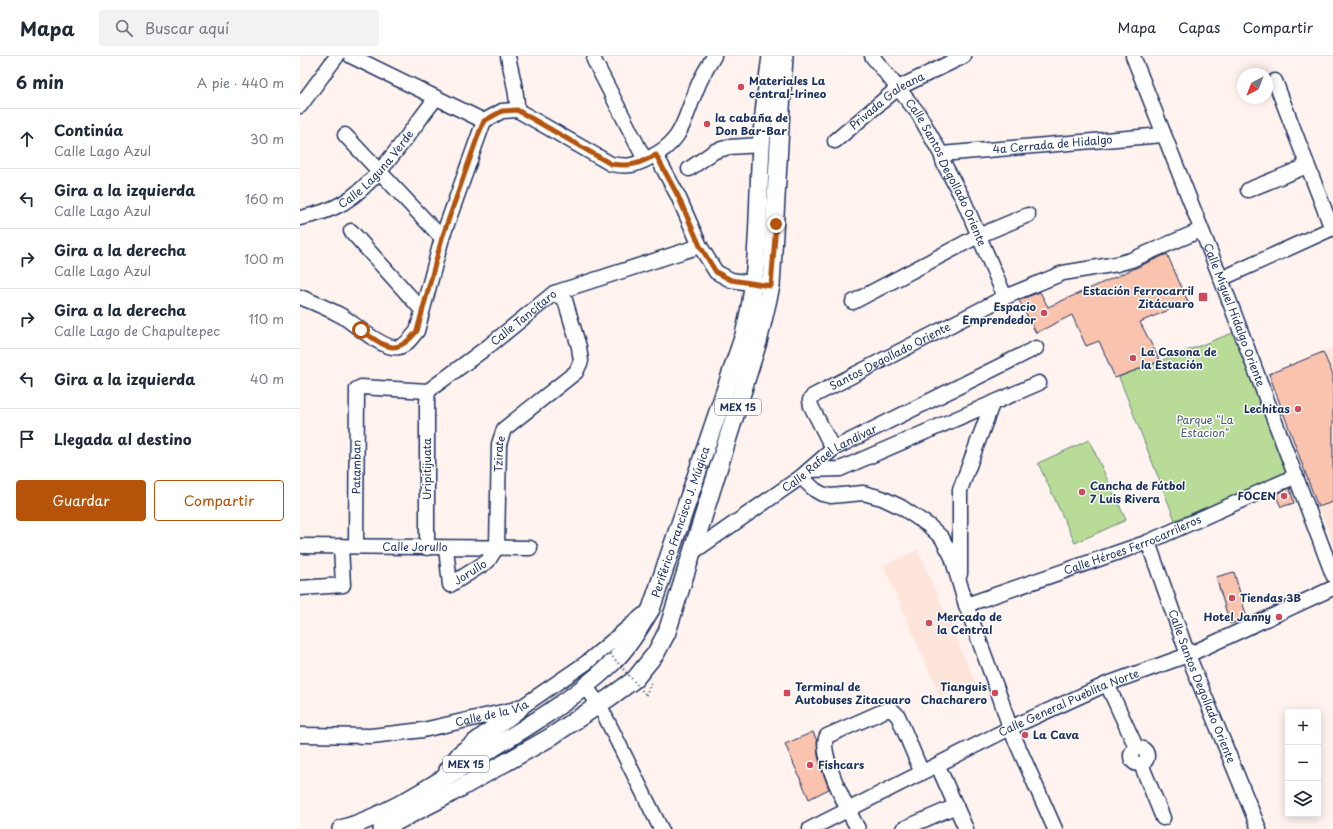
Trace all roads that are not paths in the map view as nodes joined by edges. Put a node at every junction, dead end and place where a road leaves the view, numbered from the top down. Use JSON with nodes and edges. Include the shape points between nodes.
{"nodes":[{"id":1,"x":337,"y":56,"type":"edge"},
{"id":2,"x":351,"y":56,"type":"edge"},
{"id":3,"x":508,"y":56,"type":"edge"},
{"id":4,"x":714,"y":56,"type":"edge"},
{"id":5,"x":770,"y":56,"type":"edge"},
{"id":6,"x":784,"y":56,"type":"edge"},
{"id":7,"x":872,"y":56,"type":"edge"},
{"id":8,"x":964,"y":56,"type":"edge"},
{"id":9,"x":1133,"y":56,"type":"edge"},
{"id":10,"x":594,"y":60,"type":"dead end"},
{"id":11,"x":1276,"y":81,"type":"dead end"},
{"id":12,"x":898,"y":88,"type":"junction"},
{"id":13,"x":436,"y":98,"type":"junction"},
{"id":14,"x":300,"y":106,"type":"edge"},
{"id":15,"x":517,"y":110,"type":"junction"},
{"id":16,"x":484,"y":121,"type":"junction"},
{"id":17,"x":345,"y":135,"type":"dead end"},
{"id":18,"x":1163,"y":135,"type":"junction"},
{"id":19,"x":835,"y":141,"type":"dead end"},
{"id":20,"x":761,"y":145,"type":"junction"},
{"id":21,"x":941,"y":154,"type":"junction"},
{"id":22,"x":651,"y":157,"type":"junction"},
{"id":23,"x":1307,"y":166,"type":"junction"},
{"id":24,"x":689,"y":169,"type":"dead end"},
{"id":25,"x":380,"y":170,"type":"junction"},
{"id":26,"x":1248,"y":190,"type":"dead end"},
{"id":27,"x":1028,"y":214,"type":"dead end"},
{"id":28,"x":300,"y":218,"type":"edge"},
{"id":29,"x":1333,"y":228,"type":"edge"},
{"id":30,"x":1201,"y":230,"type":"junction"},
{"id":31,"x":351,"y":231,"type":"dead end"},
{"id":32,"x":978,"y":236,"type":"junction"},
{"id":33,"x":442,"y":238,"type":"junction"},
{"id":34,"x":700,"y":246,"type":"junction"},
{"id":35,"x":1221,"y":279,"type":"junction"},
{"id":36,"x":763,"y":285,"type":"junction"},
{"id":37,"x":554,"y":293,"type":"junction"},
{"id":38,"x":300,"y":297,"type":"edge"},
{"id":39,"x":1005,"y":297,"type":"junction"},
{"id":40,"x":853,"y":302,"type":"dead end"},
{"id":41,"x":422,"y":310,"type":"junction"},
{"id":42,"x":1036,"y":348,"type":"dead end"},
{"id":43,"x":1039,"y":383,"type":"dead end"},
{"id":44,"x":428,"y":390,"type":"junction"},
{"id":45,"x":992,"y":404,"type":"junction"},
{"id":46,"x":833,"y":450,"type":"junction"},
{"id":47,"x":805,"y":473,"type":"junction"},
{"id":48,"x":1296,"y":476,"type":"junction"},
{"id":49,"x":1148,"y":542,"type":"junction"},
{"id":50,"x":300,"y":546,"type":"edge"},
{"id":51,"x":341,"y":546,"type":"junction"},
{"id":52,"x":356,"y":546,"type":"junction"},
{"id":53,"x":497,"y":547,"type":"junction"},
{"id":54,"x":427,"y":548,"type":"junction"},
{"id":55,"x":446,"y":548,"type":"junction"},
{"id":56,"x":530,"y":548,"type":"dead end"},
{"id":57,"x":693,"y":552,"type":"junction"},
{"id":58,"x":1333,"y":575,"type":"edge"},
{"id":59,"x":960,"y":581,"type":"junction"},
{"id":60,"x":300,"y":588,"type":"edge"},
{"id":61,"x":1333,"y":588,"type":"edge"},
{"id":62,"x":653,"y":603,"type":"junction"},
{"id":63,"x":966,"y":605,"type":"junction"},
{"id":64,"x":677,"y":606,"type":"junction"},
{"id":65,"x":1188,"y":655,"type":"junction"},
{"id":66,"x":1107,"y":684,"type":"junction"},
{"id":67,"x":585,"y":686,"type":"junction"},
{"id":68,"x":599,"y":704,"type":"junction"},
{"id":69,"x":520,"y":708,"type":"junction"},
{"id":70,"x":1010,"y":728,"type":"junction"},
{"id":71,"x":300,"y":735,"type":"edge"},
{"id":72,"x":938,"y":766,"type":"junction"},
{"id":73,"x":922,"y":773,"type":"junction"},
{"id":74,"x":439,"y":780,"type":"junction"},
{"id":75,"x":956,"y":806,"type":"junction"},
{"id":76,"x":847,"y":810,"type":"junction"},
{"id":77,"x":1163,"y":818,"type":"dead end"},
{"id":78,"x":341,"y":829,"type":"edge"},
{"id":79,"x":382,"y":829,"type":"edge"},
{"id":80,"x":661,"y":829,"type":"edge"},
{"id":81,"x":810,"y":829,"type":"edge"},
{"id":82,"x":858,"y":829,"type":"edge"},
{"id":83,"x":903,"y":829,"type":"edge"},
{"id":84,"x":966,"y":829,"type":"edge"},
{"id":85,"x":1055,"y":829,"type":"edge"},
{"id":86,"x":1259,"y":829,"type":"edge"}],
"edges":[{"from":1,"to":14,"type":"street"},
{"from":2,"to":13,"type":"street"},
{"from":3,"to":15,"type":"street","via":[[518,99]]},
{"from":4,"to":22,"type":"street","via":[[697,86],[675,140]]},
{"from":5,"to":20,"type":"main road","name":"Periférico Francisco J. Múgica","number":"MEX 15"},
{"from":6,"to":36,"type":"main road","name":"Periférico Francisco J. Múgica","number":"MEX 15"},
{"from":7,"to":12,"type":"street","name":"Calle Santos Degollado Oriente"},
{"from":8,"to":12,"type":"street","name":"Privada Galeana"},
{"from":9,"to":18,"type":"street","name":"Calle Miguel Hidalgo Oriente"},
{"from":10,"to":22,"type":"street"},
{"from":11,"to":23,"type":"street"},
{"from":12,"to":19,"type":"street","name":"Privada Galeana"},
{"from":12,"to":21,"type":"street","name":"Calle Santos Degollado Oriente","via":[[918,113]]},
{"from":13,"to":16,"type":"street"},
{"from":13,"to":25,"type":"street","name":"Calle Laguna Verde"},
{"from":15,"to":16,"type":"street","via":[[502,111]]},
{"from":15,"to":22,"type":"street","via":[[611,164],[636,165]]},
{"from":16,"to":33,"type":"street"},
{"from":17,"to":25,"type":"street"},
{"from":18,"to":21,"type":"street","name":"4a Cerrada de Hidalgo"},
{"from":18,"to":30,"type":"street","name":"Calle Miguel Hidalgo Oriente"},
{"from":20,"to":24,"type":"street","via":[[729,147],[715,151]]},
{"from":20,"to":36,"type":"main road","name":"Periférico Francisco J. Múgica","number":"MEX 15"},
{"from":21,"to":32,"type":"street","name":"Calle Santos Degollado Oriente"},
{"from":22,"to":34,"type":"street","via":[[678,196]]},
{"from":23,"to":26,"type":"street"},
{"from":23,"to":29,"type":"street"},
{"from":25,"to":28,"type":"street","name":"Calle Laguna Verde","via":[[344,202],[323,213]]},
{"from":25,"to":33,"type":"street"},
{"from":27,"to":32,"type":"street"},
{"from":29,"to":35,"type":"street"},
{"from":30,"to":35,"type":"street","name":"Calle Miguel Hidalgo Oriente"},
{"from":30,"to":39,"type":"street","name":"Santos Degollado Oriente","via":[[1131,260],[1063,273]]},
{"from":31,"to":41,"type":"street"},
{"from":32,"to":39,"type":"street","name":"Calle Santos Degollado Oriente"},
{"from":32,"to":40,"type":"street"},
{"from":33,"to":41,"type":"street"},
{"from":34,"to":36,"type":"street","via":[[716,272],[731,280]]},
{"from":34,"to":37,"type":"street","name":"Calle Tancítaro"},
{"from":35,"to":48,"type":"street","name":"Calle Miguel Hidalgo Oriente"},
{"from":36,"to":57,"type":"main road","name":"Periférico Francisco J. Múgica","number":"MEX 15","via":[[758,342]]},
{"from":36,"to":62,"type":"main road","name":"Periférico Francisco J. Múgica","number":"MEX 15"},
{"from":37,"to":44,"type":"street","name":"Calle Tancítaro","via":[[490,345]]},
{"from":37,"to":53,"type":"street","name":"Tzirate","via":[[565,300],[581,361],[576,372],[504,429],[499,444]]},
{"from":38,"to":41,"type":"street","via":[[331,310],[391,347],[399,347],[409,342],[417,331]]},
{"from":39,"to":46,"type":"street","name":"Santos Degollado Oriente","via":[[814,396],[810,400],[811,406]]},
{"from":42,"to":46,"type":"street","name":"Calle Rafael Landívar"},
{"from":43,"to":45,"type":"street"},
{"from":44,"to":52,"type":"street","name":"Patamban","via":[[361,387],[357,389]]},
{"from":44,"to":54,"type":"street","name":"Uripitijuata"},
{"from":45,"to":47,"type":"street","via":[[840,469]]},
{"from":45,"to":59,"type":"street","via":[[960,490]]},
{"from":46,"to":47,"type":"street","name":"Calle Rafael Landívar"},
{"from":47,"to":57,"type":"street","name":"Calle Rafael Landívar"},
{"from":47,"to":59,"type":"street","via":[[815,490],[822,494],[831,496],[863,493],[882,498],[928,525],[942,538]]},
{"from":48,"to":49,"type":"street","name":"Calle Héroes Ferrocarrileros"},
{"from":48,"to":58,"type":"street","name":"Calle Miguel Hidalgo Oriente"},
{"from":49,"to":63,"type":"street","name":"Calle Héroes Ferrocarrileros"},
{"from":49,"to":65,"type":"street","name":"Calle Santos Degollado Oriente"},
{"from":50,"to":51,"type":"street","name":"Calle Jorullo"},
{"from":51,"to":52,"type":"street","name":"Calle Jorullo"},
{"from":51,"to":60,"type":"street","via":[[343,585]]},
{"from":52,"to":54,"type":"street","name":"Calle Jorullo"},
{"from":53,"to":55,"type":"street","name":"Calle Jorullo"},
{"from":53,"to":55,"type":"street","name":"Jorullo","via":[[488,561],[450,585]]},
{"from":53,"to":56,"type":"street","name":"Calle Jorullo"},
{"from":54,"to":55,"type":"street","name":"Calle Jorullo"},
{"from":57,"to":64,"type":"main road","name":"Periférico Francisco J. Múgica","number":"MEX 15"},
{"from":59,"to":63,"type":"street"},
{"from":61,"to":65,"type":"street","name":"Calle General Pueblita Norte"},
{"from":62,"to":64,"type":"main road"},
{"from":62,"to":67,"type":"main road","name":"Periférico Francisco J. Múgica","number":"MEX 15","via":[[633,640],[611,664]]},
{"from":62,"to":69,"type":"street","name":"Calle de la Vía","via":[[607,648]]},
{"from":63,"to":70,"type":"street"},
{"from":64,"to":68,"type":"main road","name":"Periférico Francisco J. Múgica","number":"MEX 15","via":[[667,632],[648,664],[636,679]]},
{"from":65,"to":66,"type":"street","name":"Calle General Pueblita Norte"},
{"from":65,"to":86,"type":"street","name":"Calle Santos Degollado Oriente"},
{"from":66,"to":70,"type":"street","name":"Calle General Pueblita Norte"},
{"from":66,"to":77,"type":"street","via":[[1136,747],[1130,755],[1132,760],[1136,764],[1141,764]]},
{"from":67,"to":68,"type":"street"},
{"from":67,"to":74,"type":"main road","name":"Periférico Francisco J. Múgica","number":"MEX 15","via":[[538,721]]},
{"from":68,"to":79,"type":"main road","name":"Periférico Francisco J. Múgica","number":"MEX 15","via":[[548,738]]},
{"from":68,"to":80,"type":"street"},
{"from":69,"to":71,"type":"street","name":"Calle de la Vía","via":[[423,730],[370,736]]},
{"from":69,"to":74,"type":"main road","via":[[460,754]]},
{"from":70,"to":72,"type":"street","name":"Calle General Pueblita Norte"},
{"from":70,"to":85,"type":"street"},
{"from":72,"to":73,"type":"street","name":"Calle General Pueblita Norte"},
{"from":72,"to":75,"type":"street"},
{"from":73,"to":76,"type":"street","name":"Calle General Pueblita Norte"},
{"from":73,"to":76,"type":"street","via":[[898,716],[892,710],[886,710],[827,736],[824,745]]},
{"from":74,"to":78,"type":"main road","name":"Periférico Francisco J. Múgica","number":"MEX 15","via":[[393,808]]},
{"from":75,"to":83,"type":"street"},
{"from":75,"to":84,"type":"street"},
{"from":76,"to":81,"type":"street","name":"Calle General Pueblita Norte"},
{"from":76,"to":82,"type":"street"}]}
